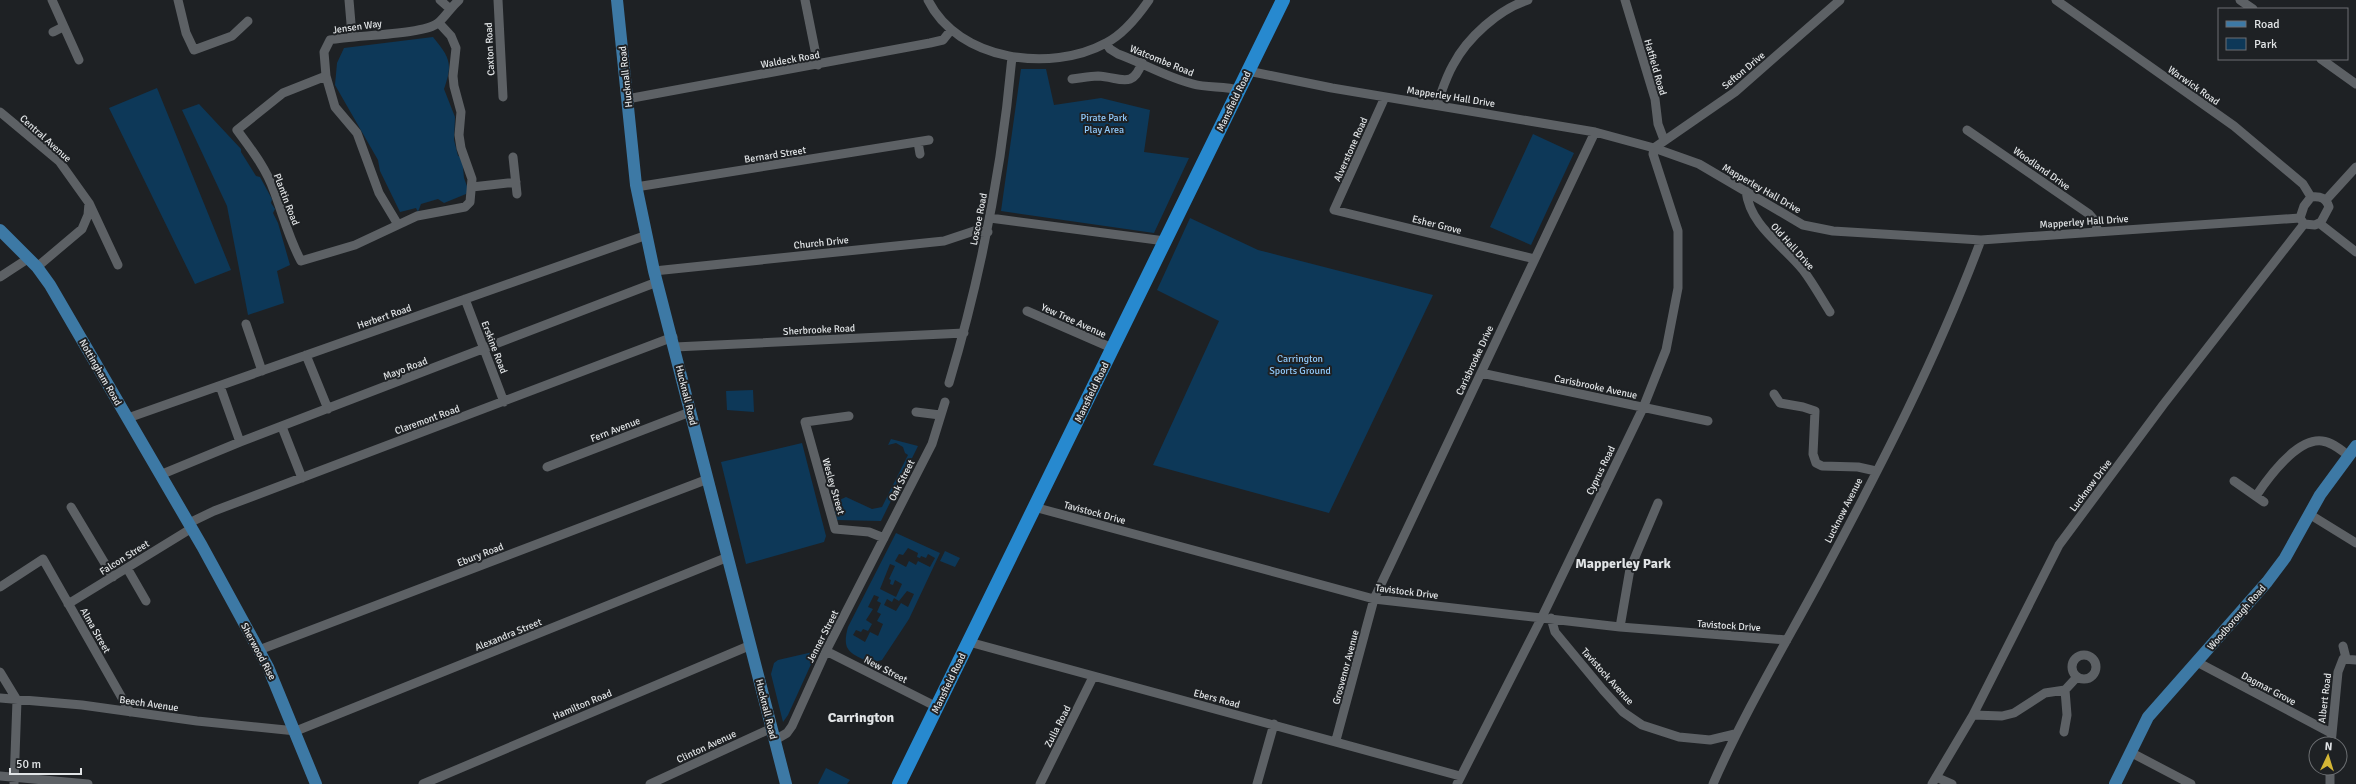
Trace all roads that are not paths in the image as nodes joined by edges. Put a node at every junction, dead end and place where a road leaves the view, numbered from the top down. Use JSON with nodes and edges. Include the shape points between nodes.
{"nodes":[{"id":1,"x":52,"y":0,"type":"edge"},
{"id":2,"x":178,"y":0,"type":"edge"},
{"id":3,"x":349,"y":0,"type":"edge"},
{"id":4,"x":440,"y":0,"type":"edge"},
{"id":5,"x":459,"y":0,"type":"edge"},
{"id":6,"x":498,"y":0,"type":"edge"},
{"id":7,"x":617,"y":0,"type":"edge"},
{"id":8,"x":805,"y":0,"type":"edge"},
{"id":9,"x":928,"y":0,"type":"edge"},
{"id":10,"x":1149,"y":0,"type":"edge"},
{"id":11,"x":1283,"y":0,"type":"edge"},
{"id":12,"x":1528,"y":0,"type":"edge"},
{"id":13,"x":1625,"y":0,"type":"edge"},
{"id":14,"x":1840,"y":0,"type":"edge"},
{"id":15,"x":2056,"y":0,"type":"edge"},
{"id":16,"x":2240,"y":0,"type":"edge"},
{"id":17,"x":449,"y":8,"type":"junction"},
{"id":18,"x":2251,"y":8,"type":"edge"},
{"id":19,"x":248,"y":21,"type":"dead end"},
{"id":20,"x":439,"y":23,"type":"junction"},
{"id":21,"x":63,"y":27,"type":"junction"},
{"id":22,"x":951,"y":30,"type":"junction"},
{"id":23,"x":53,"y":32,"type":"dead end"},
{"id":24,"x":352,"y":36,"type":"junction"},
{"id":25,"x":1106,"y":43,"type":"junction"},
{"id":26,"x":1012,"y":57,"type":"junction"},
{"id":27,"x":79,"y":60,"type":"dead end"},
{"id":28,"x":2322,"y":60,"type":"edge"},
{"id":29,"x":1142,"y":62,"type":"junction"},
{"id":30,"x":818,"y":65,"type":"junction"},
{"id":31,"x":1248,"y":71,"type":"junction"},
{"id":32,"x":326,"y":76,"type":"junction"},
{"id":33,"x":1072,"y":80,"type":"dead end"},
{"id":34,"x":2356,"y":84,"type":"edge"},
{"id":35,"x":1239,"y":90,"type":"junction"},
{"id":36,"x":503,"y":97,"type":"dead end"},
{"id":37,"x":1385,"y":97,"type":"junction"},
{"id":38,"x":627,"y":99,"type":"junction"},
{"id":39,"x":1437,"y":104,"type":"junction"},
{"id":40,"x":0,"y":112,"type":"edge"},
{"id":41,"x":1967,"y":130,"type":"dead end"},
{"id":42,"x":1594,"y":132,"type":"junction"},
{"id":43,"x":929,"y":140,"type":"dead end"},
{"id":44,"x":1664,"y":140,"type":"junction"},
{"id":45,"x":918,"y":142,"type":"junction"},
{"id":46,"x":1654,"y":148,"type":"junction"},
{"id":47,"x":920,"y":154,"type":"dead end"},
{"id":48,"x":513,"y":157,"type":"dead end"},
{"id":49,"x":2356,"y":168,"type":"edge"},
{"id":50,"x":516,"y":182,"type":"junction"},
{"id":51,"x":472,"y":187,"type":"junction"},
{"id":52,"x":636,"y":187,"type":"junction"},
{"id":53,"x":1746,"y":192,"type":"junction"},
{"id":54,"x":517,"y":194,"type":"dead end"},
{"id":55,"x":2311,"y":197,"type":"junction"},
{"id":56,"x":2326,"y":200,"type":"junction"},
{"id":57,"x":89,"y":202,"type":"junction"},
{"id":58,"x":1334,"y":210,"type":"joint"},
{"id":59,"x":990,"y":218,"type":"junction"},
{"id":60,"x":2302,"y":221,"type":"junction"},
{"id":61,"x":397,"y":223,"type":"junction"},
{"id":62,"x":2319,"y":223,"type":"junction"},
{"id":63,"x":0,"y":230,"type":"edge"},
{"id":64,"x":2097,"y":231,"type":"junction"},
{"id":65,"x":988,"y":232,"type":"junction"},
{"id":66,"x":647,"y":235,"type":"junction"},
{"id":67,"x":1981,"y":240,"type":"junction"},
{"id":68,"x":1165,"y":241,"type":"junction"},
{"id":69,"x":2356,"y":252,"type":"edge"},
{"id":70,"x":1535,"y":259,"type":"junction"},
{"id":71,"x":33,"y":262,"type":"junction"},
{"id":72,"x":118,"y":265,"type":"dead end"},
{"id":73,"x":0,"y":277,"type":"edge"},
{"id":74,"x":656,"y":277,"type":"junction"},
{"id":75,"x":464,"y":299,"type":"junction"},
{"id":76,"x":1027,"y":311,"type":"dead end"},
{"id":77,"x":1830,"y":312,"type":"dead end"},
{"id":78,"x":246,"y":324,"type":"dead end"},
{"id":79,"x":964,"y":333,"type":"junction"},
{"id":80,"x":674,"y":342,"type":"junction"},
{"id":81,"x":1112,"y":348,"type":"junction"},
{"id":82,"x":484,"y":349,"type":"junction"},
{"id":83,"x":306,"y":355,"type":"junction"},
{"id":84,"x":262,"y":371,"type":"junction"},
{"id":85,"x":1481,"y":373,"type":"junction"},
{"id":86,"x":949,"y":383,"type":"dead end"},
{"id":87,"x":220,"y":386,"type":"junction"},
{"id":88,"x":1774,"y":394,"type":"dead end"},
{"id":89,"x":504,"y":402,"type":"junction"},
{"id":90,"x":945,"y":402,"type":"dead end"},
{"id":91,"x":1643,"y":408,"type":"junction"},
{"id":92,"x":328,"y":409,"type":"junction"},
{"id":93,"x":690,"y":412,"type":"junction"},
{"id":94,"x":916,"y":412,"type":"dead end"},
{"id":95,"x":940,"y":415,"type":"junction"},
{"id":96,"x":849,"y":416,"type":"dead end"},
{"id":97,"x":128,"y":418,"type":"junction"},
{"id":98,"x":1708,"y":421,"type":"dead end"},
{"id":99,"x":282,"y":427,"type":"junction"},
{"id":100,"x":240,"y":442,"type":"junction"},
{"id":101,"x":2353,"y":451,"type":"edge"},
{"id":102,"x":547,"y":467,"type":"dead end"},
{"id":103,"x":1876,"y":472,"type":"junction"},
{"id":104,"x":160,"y":475,"type":"junction"},
{"id":105,"x":302,"y":478,"type":"junction"},
{"id":106,"x":708,"y":479,"type":"junction"},
{"id":107,"x":2234,"y":481,"type":"dead end"},
{"id":108,"x":2256,"y":496,"type":"junction"},
{"id":109,"x":2264,"y":502,"type":"dead end"},
{"id":110,"x":1658,"y":503,"type":"dead end"},
{"id":111,"x":71,"y":507,"type":"dead end"},
{"id":112,"x":1034,"y":507,"type":"junction"},
{"id":113,"x":2309,"y":514,"type":"junction"},
{"id":114,"x":190,"y":526,"type":"junction"},
{"id":115,"x":884,"y":538,"type":"junction"},
{"id":116,"x":2356,"y":543,"type":"edge"},
{"id":117,"x":728,"y":557,"type":"junction"},
{"id":118,"x":127,"y":568,"type":"junction"},
{"id":119,"x":113,"y":577,"type":"junction"},
{"id":120,"x":0,"y":587,"type":"edge"},
{"id":121,"x":1374,"y":599,"type":"junction"},
{"id":122,"x":146,"y":601,"type":"dead end"},
{"id":123,"x":68,"y":604,"type":"junction"},
{"id":124,"x":1546,"y":617,"type":"junction"},
{"id":125,"x":1620,"y":627,"type":"junction"},
{"id":126,"x":1787,"y":640,"type":"junction"},
{"id":127,"x":969,"y":642,"type":"junction"},
{"id":128,"x":751,"y":645,"type":"junction"},
{"id":129,"x":2343,"y":646,"type":"dead end"},
{"id":130,"x":259,"y":650,"type":"junction"},
{"id":131,"x":826,"y":651,"type":"junction"},
{"id":132,"x":2346,"y":658,"type":"junction"},
{"id":133,"x":2356,"y":660,"type":"edge"},
{"id":134,"x":2197,"y":662,"type":"junction"},
{"id":135,"x":0,"y":672,"type":"edge"},
{"id":136,"x":1094,"y":677,"type":"junction"},
{"id":137,"x":2078,"y":677,"type":"dead end"},
{"id":138,"x":2065,"y":690,"type":"junction"},
{"id":139,"x":0,"y":698,"type":"edge"},
{"id":140,"x":17,"y":700,"type":"junction"},
{"id":141,"x":937,"y":707,"type":"junction"},
{"id":142,"x":130,"y":712,"type":"junction"},
{"id":143,"x":1973,"y":715,"type":"junction"},
{"id":144,"x":1274,"y":724,"type":"junction"},
{"id":145,"x":296,"y":731,"type":"junction"},
{"id":146,"x":2064,"y":732,"type":"dead end"},
{"id":147,"x":2331,"y":733,"type":"joint"},
{"id":148,"x":774,"y":734,"type":"junction"},
{"id":149,"x":1735,"y":734,"type":"junction"},
{"id":150,"x":1336,"y":740,"type":"junction"},
{"id":151,"x":2130,"y":752,"type":"junction"},
{"id":152,"x":0,"y":776,"type":"edge"},
{"id":153,"x":1459,"y":780,"type":"edge"},
{"id":154,"x":1934,"y":780,"type":"edge"},
{"id":155,"x":14,"y":781,"type":"edge"},
{"id":156,"x":83,"y":784,"type":"edge"},
{"id":157,"x":88,"y":784,"type":"edge"},
{"id":158,"x":316,"y":784,"type":"edge"},
{"id":159,"x":423,"y":784,"type":"edge"},
{"id":160,"x":650,"y":784,"type":"edge"},
{"id":161,"x":786,"y":784,"type":"edge"},
{"id":162,"x":899,"y":784,"type":"edge"},
{"id":163,"x":1040,"y":784,"type":"edge"},
{"id":164,"x":1257,"y":784,"type":"edge"},
{"id":165,"x":1713,"y":784,"type":"edge"},
{"id":166,"x":1952,"y":784,"type":"edge"},
{"id":167,"x":2115,"y":784,"type":"edge"},
{"id":168,"x":2191,"y":784,"type":"edge"}],
"edges":[{"from":1,"to":21,"type":"street"},
{"from":2,"to":19,"type":"street","via":[[186,33],[194,50],[232,36]]},
{"from":3,"to":24,"type":"street"},
{"from":4,"to":17,"type":"street"},
{"from":5,"to":17,"type":"street"},
{"from":6,"to":36,"type":"street","name":"Caxton Road"},
{"from":7,"to":38,"type":"main road","name":"Hucknall Road"},
{"from":8,"to":30,"type":"street"},
{"from":9,"to":22,"type":"street"},
{"from":10,"to":25,"type":"street","via":[[1137,17]]},
{"from":11,"to":31,"type":"highway","name":"Mansfield Road"},
{"from":12,"to":39,"type":"street","via":[[1498,16],[1462,51],[1452,65]]},
{"from":13,"to":44,"type":"street","name":"Hatfield Road","via":[[1655,99],[1658,124]]},
{"from":14,"to":44,"type":"street","name":"Sefton Drive","via":[[1735,92]]},
{"from":15,"to":55,"type":"street","name":"Warwick Road","via":[[2234,126],[2303,184]]},
{"from":16,"to":18,"type":"street"},
{"from":17,"to":20,"type":"street"},
{"from":20,"to":24,"type":"street","name":"Jensen Way","via":[[426,30]]},
{"from":20,"to":51,"type":"street","via":[[456,48],[454,86],[461,112],[459,135]]},
{"from":21,"to":23,"type":"street"},
{"from":21,"to":27,"type":"street"},
{"from":22,"to":26,"type":"street","via":[[988,52]]},
{"from":22,"to":30,"type":"street","name":"Waldeck Road","via":[[943,40]]},
{"from":24,"to":32,"type":"street","name":"Jensen Way","via":[[330,40],[326,44]]},
{"from":25,"to":26,"type":"street","via":[[1079,53],[1053,57]]},
{"from":25,"to":29,"type":"street","name":"Watcombe Road","via":[[1118,54]]},
{"from":26,"to":59,"type":"street","name":"Loscoe Road","via":[[1005,126]]},
{"from":28,"to":34,"type":"street"},
{"from":29,"to":33,"type":"street","via":[[1134,78],[1126,80],[1097,74]]},
{"from":29,"to":35,"type":"street","name":"Watcombe Road","via":[[1174,78],[1194,84]]},
{"from":30,"to":38,"type":"street","name":"Waldeck Road"},
{"from":31,"to":35,"type":"highway","name":"Mansfield Road"},
{"from":31,"to":37,"type":"street","name":"Mapperley Hall Drive"},
{"from":32,"to":61,"type":"street","name":"Jensen Way","via":[[335,107],[357,133],[379,192]]},
{"from":32,"to":61,"type":"street","name":"Plantin Road","via":[[283,94],[237,130],[271,183],[301,261],[355,245]]},
{"from":35,"to":68,"type":"highway","name":"Mansfield Road"},
{"from":37,"to":39,"type":"street","name":"Mapperley Hall Drive"},
{"from":37,"to":58,"type":"street","name":"Alverstone Road"},
{"from":38,"to":52,"type":"main road","name":"Hucknall Road"},
{"from":39,"to":42,"type":"street","name":"Mapperley Hall Drive"},
{"from":40,"to":57,"type":"street","name":"Central Avenue","via":[[59,161]]},
{"from":41,"to":64,"type":"street","name":"Woodland Drive","via":[[2089,214],[2096,222]]},
{"from":42,"to":46,"type":"street","name":"Mapperley Hall Drive"},
{"from":42,"to":70,"type":"street","name":"Carisbrooke Drive"},
{"from":43,"to":45,"type":"street","name":"Bernard Street"},
{"from":44,"to":46,"type":"street","name":"Sefton Drive"},
{"from":45,"to":47,"type":"street"},
{"from":45,"to":52,"type":"street","name":"Bernard Street"},
{"from":46,"to":53,"type":"street","name":"Mapperley Hall Drive","via":[[1699,164]]},
{"from":46,"to":91,"type":"street","name":"Cyprus Road","via":[[1653,154],[1678,231],[1680,256],[1676,304],[1668,342]]},
{"from":48,"to":50,"type":"street"},
{"from":49,"to":56,"type":"street"},
{"from":50,"to":51,"type":"street"},
{"from":50,"to":54,"type":"street"},
{"from":51,"to":61,"type":"street","via":[[470,202],[465,207],[417,216]]},
{"from":52,"to":66,"type":"main road","name":"Hucknall Road"},
{"from":53,"to":67,"type":"street","name":"Mapperley Hall Drive","via":[[1803,225],[1833,231]]},
{"from":53,"to":77,"type":"street","name":"Old Hall Drive","via":[[1747,199],[1766,234],[1802,270]]},
{"from":55,"to":56,"type":"street","via":[[2320,196]]},
{"from":55,"to":60,"type":"street","name":"Lucknow Drive","via":[[2304,206]]},
{"from":56,"to":62,"type":"street","via":[[2329,207],[2327,214]]},
{"from":57,"to":71,"type":"street","via":[[88,215],[82,229]]},
{"from":57,"to":72,"type":"street","name":"Central Avenue"},
{"from":58,"to":70,"type":"street","name":"Esher Grove"},
{"from":59,"to":65,"type":"street","name":"Loscoe Road"},
{"from":59,"to":68,"type":"street"},
{"from":60,"to":62,"type":"street","via":[[2309,225]]},
{"from":60,"to":64,"type":"street","name":"Mapperley Hall Drive"},
{"from":60,"to":143,"type":"street","name":"Lucknow Drive","via":[[2059,545]]},
{"from":62,"to":69,"type":"street"},
{"from":63,"to":71,"type":"main road","name":"Nottingham Road"},
{"from":64,"to":67,"type":"street","name":"Mapperley Hall Drive"},
{"from":65,"to":74,"type":"street","name":"Church Drive","via":[[974,231],[944,240]]},
{"from":65,"to":79,"type":"street","name":"Loscoe Road"},
{"from":66,"to":74,"type":"main road","name":"Hucknall Road"},
{"from":66,"to":75,"type":"street","name":"Herbert Road"},
{"from":67,"to":103,"type":"street","name":"Lucknow Avenue","via":[[1913,396]]},
{"from":68,"to":81,"type":"highway","name":"Mansfield Road"},
{"from":70,"to":85,"type":"street","name":"Carisbrooke Drive"},
{"from":71,"to":73,"type":"street"},
{"from":71,"to":97,"type":"main road","name":"Nottingham Road","via":[[59,299]]},
{"from":74,"to":80,"type":"main road","name":"Hucknall Road"},
{"from":74,"to":82,"type":"street","name":"Mayo Road"},
{"from":75,"to":82,"type":"street","name":"Erskine Road"},
{"from":75,"to":83,"type":"street","name":"Herbert Road"},
{"from":76,"to":81,"type":"street","name":"Yew Tree Avenue"},
{"from":78,"to":84,"type":"street"},
{"from":79,"to":80,"type":"street","name":"Sherbrooke Road"},
{"from":79,"to":86,"type":"street","name":"Loscoe Road"},
{"from":80,"to":89,"type":"street","name":"Claremont Road"},
{"from":80,"to":93,"type":"main road","name":"Hucknall Road"},
{"from":81,"to":112,"type":"highway","name":"Mansfield Road"},
{"from":82,"to":89,"type":"street","name":"Erskine Road"},
{"from":82,"to":92,"type":"street","name":"Mayo Road"},
{"from":83,"to":84,"type":"street","name":"Herbert Road"},
{"from":83,"to":92,"type":"street"},
{"from":84,"to":87,"type":"street","name":"Herbert Road"},
{"from":85,"to":91,"type":"street","name":"Carisbrooke Avenue"},
{"from":85,"to":121,"type":"street","name":"Carisbrooke Drive"},
{"from":87,"to":97,"type":"street","name":"Herbert Road"},
{"from":87,"to":100,"type":"street"},
{"from":88,"to":103,"type":"street","via":[[1780,403],[1815,411],[1813,454],[1816,463],[1822,466],[1858,467]]},
{"from":89,"to":105,"type":"street","name":"Claremont Road"},
{"from":90,"to":95,"type":"street"},
{"from":91,"to":98,"type":"street","name":"Carisbrooke Avenue"},
{"from":91,"to":124,"type":"street","name":"Cyprus Road"},
{"from":92,"to":99,"type":"street","name":"Mayo Road"},
{"from":93,"to":102,"type":"street","name":"Fern Avenue"},
{"from":93,"to":106,"type":"main road","name":"Hucknall Road"},
{"from":94,"to":95,"type":"street"},
{"from":95,"to":115,"type":"street","name":"Oak Street","via":[[936,431],[913,482]]},
{"from":96,"to":115,"type":"street","name":"Wesley Street","via":[[805,422],[835,530],[870,532]]},
{"from":97,"to":104,"type":"main road","name":"Nottingham Road"},
{"from":99,"to":100,"type":"street","name":"Mayo Road"},
{"from":99,"to":105,"type":"street"},
{"from":100,"to":104,"type":"street","name":"Mayo Road"},
{"from":101,"to":108,"type":"street","via":[[2321,441],[2305,444],[2275,469]]},
{"from":101,"to":113,"type":"main road","name":"Woodborough Road"},
{"from":103,"to":126,"type":"street","name":"Lucknow Avenue"},
{"from":104,"to":114,"type":"main road","name":"Nottingham Road"},
{"from":105,"to":114,"type":"street","name":"Claremont Road","via":[[214,511]]},
{"from":106,"to":117,"type":"main road","name":"Hucknall Road"},
{"from":106,"to":130,"type":"street","name":"Ebury Road"},
{"from":107,"to":108,"type":"street"},
{"from":108,"to":109,"type":"street"},
{"from":110,"to":125,"type":"street","via":[[1630,569]]},
{"from":111,"to":119,"type":"street"},
{"from":112,"to":121,"type":"street","name":"Tavistock Drive"},
{"from":112,"to":127,"type":"highway","name":"Mansfield Road"},
{"from":113,"to":116,"type":"street"},
{"from":113,"to":134,"type":"main road","name":"Woodborough Road","via":[[2285,558],[2267,582]]},
{"from":114,"to":118,"type":"street","name":"Falcon Street"},
{"from":114,"to":130,"type":"main road","name":"Sherwood Rise"},
{"from":115,"to":131,"type":"street","name":"Jenner Street"},
{"from":117,"to":128,"type":"main road","name":"Hucknall Road"},
{"from":117,"to":145,"type":"street","name":"Alexandra Street"},
{"from":118,"to":119,"type":"street","name":"Falcon Street"},
{"from":118,"to":122,"type":"street"},
{"from":119,"to":123,"type":"street","name":"Falcon Street"},
{"from":120,"to":123,"type":"street","name":"Alma Street","via":[[43,559]]},
{"from":121,"to":124,"type":"street","name":"Tavistock Drive"},
{"from":121,"to":150,"type":"street","name":"Grosvenor Avenue"},
{"from":123,"to":142,"type":"street","name":"Alma Street"},
{"from":124,"to":125,"type":"street","name":"Tavistock Drive"},
{"from":124,"to":149,"type":"street","name":"Tavistock Avenue","via":[[1555,632],[1603,690],[1623,712],[1642,725],[1679,737],[1710,740]]},
{"from":124,"to":153,"type":"street","name":"Cyprus Road"},
{"from":125,"to":126,"type":"street","name":"Tavistock Drive"},
{"from":126,"to":149,"type":"street","name":"Lucknow Avenue"},
{"from":127,"to":136,"type":"street","name":"Ebers Road"},
{"from":127,"to":141,"type":"highway","name":"Mansfield Road"},
{"from":128,"to":148,"type":"main road","name":"Hucknall Road"},
{"from":128,"to":159,"type":"street","name":"Hamilton Road"},
{"from":129,"to":132,"type":"street"},
{"from":130,"to":145,"type":"main road","name":"Sherwood Rise"},
{"from":131,"to":141,"type":"street","name":"New Street"},
{"from":131,"to":148,"type":"street","name":"Jenner Street","via":[[792,726],[787,733]]},
{"from":132,"to":133,"type":"street"},
{"from":132,"to":147,"type":"street","name":"Albert Road","via":[[2343,658],[2338,672]]},
{"from":134,"to":147,"type":"street","name":"Dagmar Grove"},
{"from":134,"to":151,"type":"main road","name":"Woodborough Road","via":[[2148,718]]},
{"from":135,"to":140,"type":"street"},
{"from":136,"to":144,"type":"street","name":"Ebers Road"},
{"from":136,"to":163,"type":"street","name":"Zulla Road"},
{"from":137,"to":138,"type":"street"},
{"from":138,"to":143,"type":"street","via":[[2045,693],[2014,713],[2002,716]]},
{"from":138,"to":146,"type":"street","via":[[2067,715]]},
{"from":139,"to":140,"type":"street","name":"Beech Avenue"},
{"from":140,"to":142,"type":"street","name":"Beech Avenue"},
{"from":140,"to":155,"type":"street"},
{"from":141,"to":162,"type":"highway","name":"Mansfield Road"},
{"from":142,"to":145,"type":"street","name":"Beech Avenue"},
{"from":143,"to":154,"type":"street","name":"Lucknow Drive"},
{"from":144,"to":150,"type":"street","name":"Ebers Road"},
{"from":144,"to":164,"type":"street"},
{"from":145,"to":158,"type":"main road","name":"Sherwood Rise"},
{"from":148,"to":160,"type":"street","name":"Clinton Avenue"},
{"from":148,"to":161,"type":"main road","name":"Hucknall Road"},
{"from":149,"to":165,"type":"street","name":"Lucknow Avenue"},
{"from":150,"to":153,"type":"street","name":"Ebers Road"},
{"from":151,"to":167,"type":"main road","name":"Woodborough Road"},
{"from":151,"to":168,"type":"street"},
{"from":152,"to":155,"type":"street"},
{"from":154,"to":166,"type":"street"},
{"from":155,"to":156,"type":"street"},
{"from":156,"to":157,"type":"street"}]}
